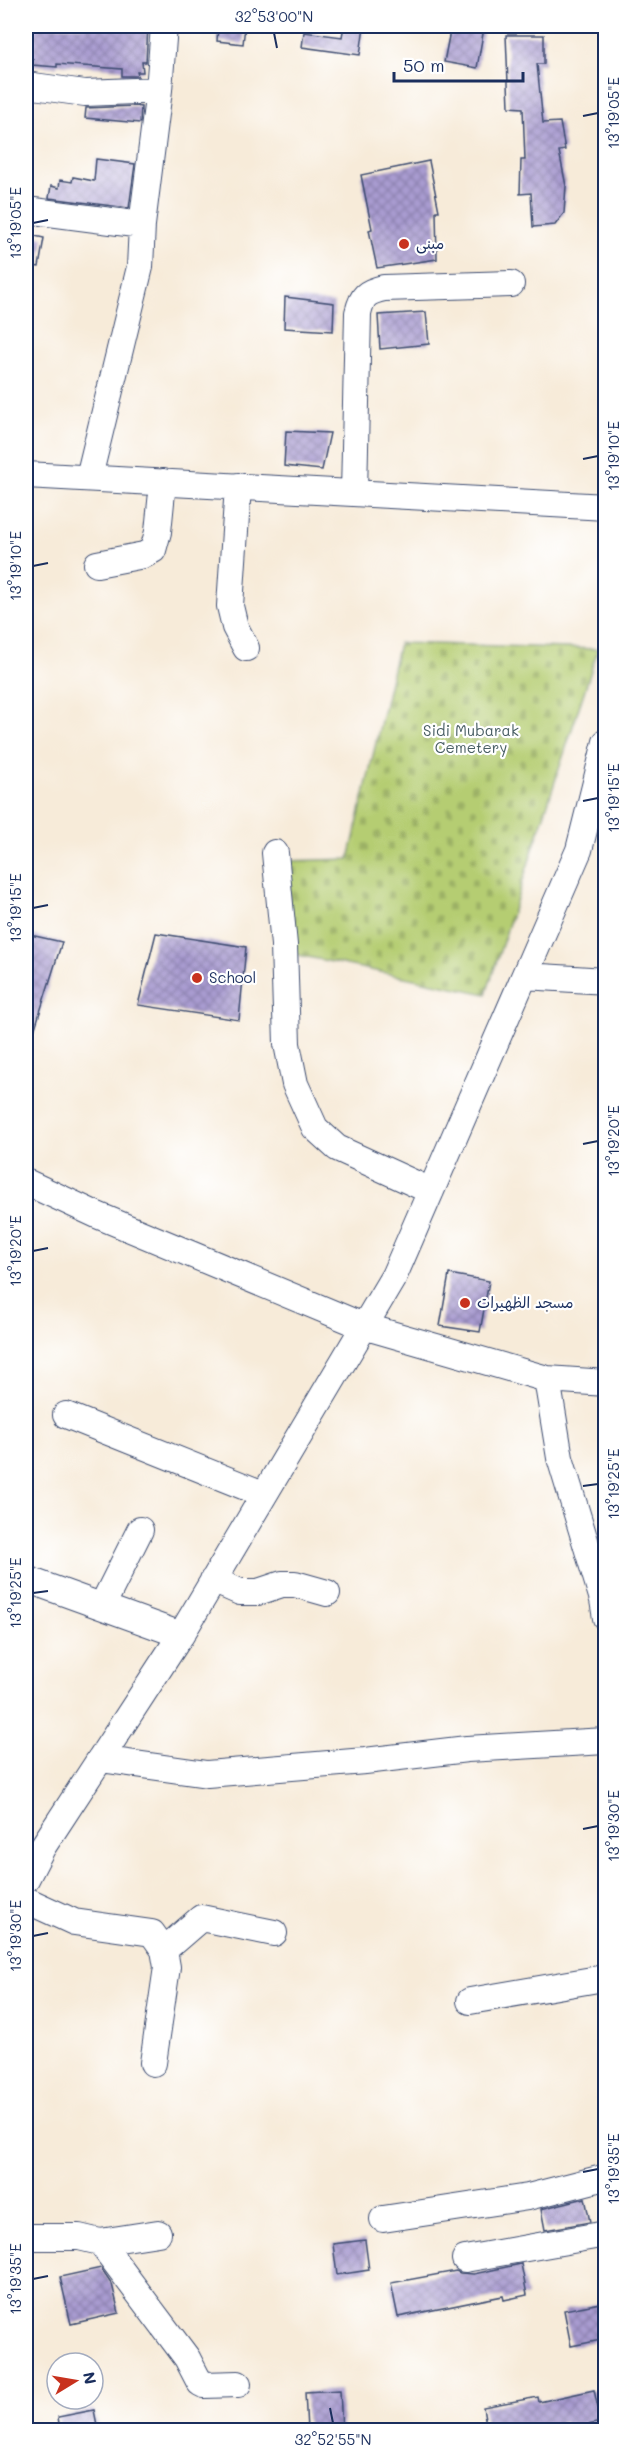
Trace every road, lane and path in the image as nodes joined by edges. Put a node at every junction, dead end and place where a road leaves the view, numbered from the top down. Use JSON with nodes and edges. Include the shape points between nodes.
{"nodes":[{"id":1,"x":164,"y":26,"type":"edge"},
{"id":2,"x":26,"y":85,"type":"edge"},
{"id":3,"x":159,"y":90,"type":"junction"},
{"id":4,"x":26,"y":210,"type":"edge"},
{"id":5,"x":141,"y":225,"type":"junction"},
{"id":6,"x":511,"y":284,"type":"dead end"},
{"id":7,"x":26,"y":475,"type":"edge"},
{"id":8,"x":89,"y":477,"type":"junction"},
{"id":9,"x":163,"y":482,"type":"junction"},
{"id":10,"x":237,"y":486,"type":"junction"},
{"id":11,"x":354,"y":493,"type":"junction"},
{"id":12,"x":606,"y":507,"type":"edge"},
{"id":13,"x":97,"y":564,"type":"dead end"},
{"id":14,"x":246,"y":648,"type":"dead end"},
{"id":15,"x":606,"y":742,"type":"edge"},
{"id":16,"x":275,"y":853,"type":"dead end"},
{"id":17,"x":525,"y":976,"type":"junction"},
{"id":18,"x":606,"y":981,"type":"edge"},
{"id":19,"x":26,"y":1182,"type":"edge"},
{"id":20,"x":431,"y":1191,"type":"junction"},
{"id":21,"x":363,"y":1326,"type":"junction"},
{"id":22,"x":547,"y":1379,"type":"junction"},
{"id":23,"x":606,"y":1383,"type":"edge"},
{"id":24,"x":66,"y":1415,"type":"dead end"},
{"id":25,"x":263,"y":1494,"type":"junction"},
{"id":26,"x":140,"y":1530,"type":"dead end"},
{"id":27,"x":26,"y":1579,"type":"edge"},
{"id":28,"x":213,"y":1580,"type":"junction"},
{"id":29,"x":327,"y":1593,"type":"dead end"},
{"id":30,"x":102,"y":1606,"type":"junction"},
{"id":31,"x":606,"y":1618,"type":"edge"},
{"id":32,"x":181,"y":1635,"type":"junction"},
{"id":33,"x":606,"y":1741,"type":"edge"},
{"id":34,"x":100,"y":1759,"type":"junction"},
{"id":35,"x":34,"y":1845,"type":"edge"},
{"id":36,"x":26,"y":1879,"type":"edge"},
{"id":37,"x":26,"y":1900,"type":"edge"},
{"id":38,"x":274,"y":1933,"type":"dead end"},
{"id":39,"x":164,"y":1950,"type":"junction"},
{"id":40,"x":606,"y":1980,"type":"edge"},
{"id":41,"x":471,"y":2001,"type":"dead end"},
{"id":42,"x":153,"y":2063,"type":"dead end"},
{"id":43,"x":606,"y":2177,"type":"edge"},
{"id":44,"x":383,"y":2219,"type":"dead end"},
{"id":45,"x":158,"y":2233,"type":"dead end"},
{"id":46,"x":606,"y":2234,"type":"edge"},
{"id":47,"x":26,"y":2237,"type":"edge"},
{"id":48,"x":100,"y":2242,"type":"junction"},
{"id":49,"x":465,"y":2259,"type":"dead end"},
{"id":50,"x":238,"y":2384,"type":"dead end"}],
"edges":[{"from":1,"to":3,"type":"street"},
{"from":2,"to":3,"type":"street","via":[[85,93]]},
{"from":3,"to":5,"type":"street"},
{"from":4,"to":5,"type":"street"},
{"from":5,"to":8,"type":"street","via":[[140,267]]},
{"from":6,"to":11,"type":"street","via":[[384,288],[362,297],[358,313]]},
{"from":7,"to":8,"type":"street"},
{"from":8,"to":9,"type":"street"},
{"from":9,"to":10,"type":"street"},
{"from":9,"to":13,"type":"street","via":[[153,550]]},
{"from":10,"to":11,"type":"street"},
{"from":10,"to":14,"type":"street","via":[[230,606]]},
{"from":11,"to":12,"type":"street"},
{"from":15,"to":17,"type":"street","via":[[579,850]]},
{"from":16,"to":20,"type":"street","via":[[284,945],[287,1044],[295,1084],[315,1128],[337,1148]]},
{"from":17,"to":18,"type":"street"},
{"from":17,"to":20,"type":"street"},
{"from":19,"to":21,"type":"street"},
{"from":20,"to":21,"type":"street","via":[[394,1276]]},
{"from":21,"to":22,"type":"street"},
{"from":21,"to":25,"type":"street"},
{"from":22,"to":23,"type":"street"},
{"from":22,"to":31,"type":"street","via":[[560,1458]]},
{"from":24,"to":25,"type":"street"},
{"from":25,"to":28,"type":"street"},
{"from":26,"to":30,"type":"street"},
{"from":27,"to":30,"type":"street"},
{"from":28,"to":29,"type":"street","via":[[240,1592],[295,1584]]},
{"from":28,"to":32,"type":"street"},
{"from":30,"to":32,"type":"street"},
{"from":32,"to":34,"type":"street"},
{"from":33,"to":34,"type":"street","via":[[467,1749],[207,1774]]},
{"from":34,"to":35,"type":"street"},
{"from":35,"to":36,"type":"street"},
{"from":37,"to":39,"type":"street","via":[[74,1922],[152,1933]]},
{"from":38,"to":39,"type":"street","via":[[201,1918]]},
{"from":39,"to":42,"type":"street","via":[[167,1967]]},
{"from":40,"to":41,"type":"street"},
{"from":43,"to":44,"type":"street","via":[[528,2197]]},
{"from":45,"to":48,"type":"street"},
{"from":46,"to":49,"type":"street"},
{"from":47,"to":48,"type":"street","via":[[79,2237]]},
{"from":48,"to":50,"type":"street","via":[[187,2358],[200,2383]]}]}
